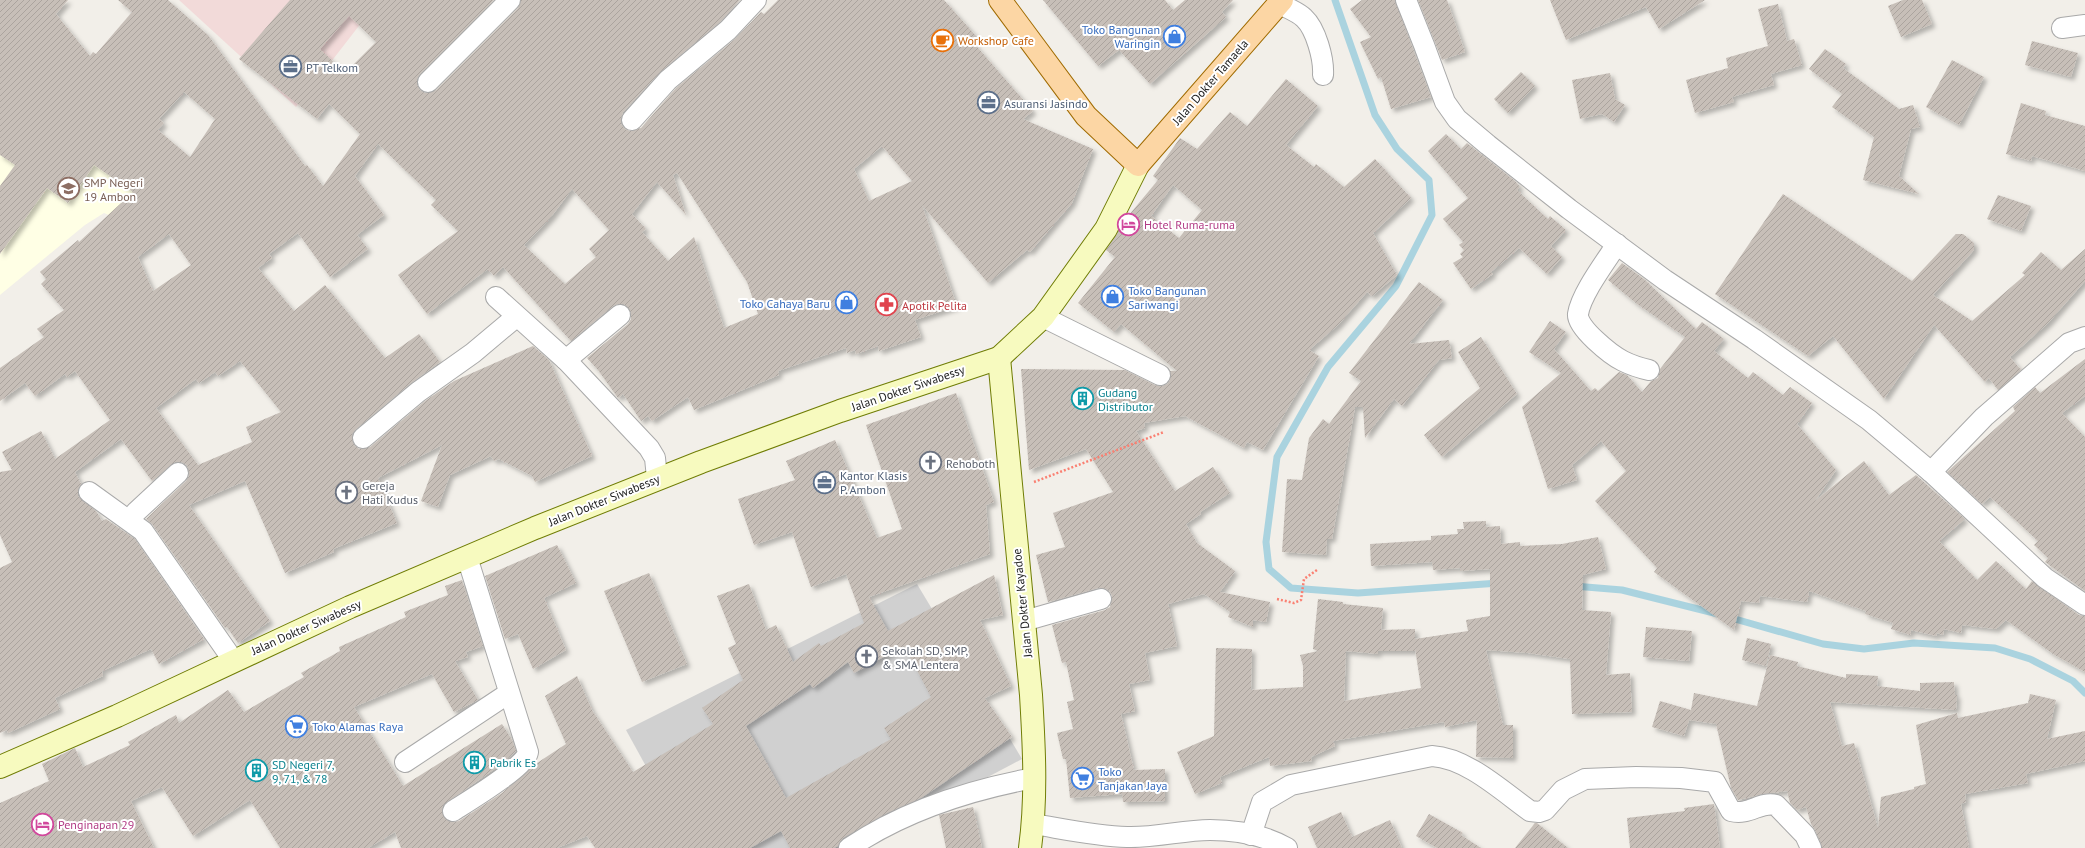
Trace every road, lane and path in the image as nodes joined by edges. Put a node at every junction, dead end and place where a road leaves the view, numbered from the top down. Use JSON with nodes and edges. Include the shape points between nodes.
{"nodes":[{"id":1,"x":510,"y":0,"type":"edge"},
{"id":2,"x":756,"y":0,"type":"edge"},
{"id":3,"x":1000,"y":0,"type":"edge"},
{"id":4,"x":1406,"y":0,"type":"edge"},
{"id":5,"x":1281,"y":2,"type":"edge"},
{"id":6,"x":2085,"y":26,"type":"edge"},
{"id":7,"x":2062,"y":28,"type":"dead end"},
{"id":8,"x":1323,"y":75,"type":"dead end"},
{"id":9,"x":428,"y":82,"type":"dead end"},
{"id":10,"x":632,"y":120,"type":"dead end"},
{"id":11,"x":1138,"y":165,"type":"junction"},
{"id":12,"x":1617,"y":244,"type":"junction"},
{"id":13,"x":496,"y":297,"type":"dead end"},
{"id":14,"x":620,"y":315,"type":"dead end"},
{"id":15,"x":516,"y":317,"type":"junction"},
{"id":16,"x":1043,"y":317,"type":"junction"},
{"id":17,"x":2085,"y":337,"type":"edge"},
{"id":18,"x":999,"y":358,"type":"junction"},
{"id":19,"x":566,"y":360,"type":"junction"},
{"id":20,"x":1649,"y":370,"type":"dead end"},
{"id":21,"x":1160,"y":375,"type":"dead end"},
{"id":22,"x":1164,"y":432,"type":"dead end"},
{"id":23,"x":363,"y":438,"type":"dead end"},
{"id":24,"x":1931,"y":472,"type":"junction"},
{"id":25,"x":178,"y":473,"type":"dead end"},
{"id":26,"x":657,"y":478,"type":"junction"},
{"id":27,"x":1011,"y":490,"type":"junction"},
{"id":28,"x":88,"y":492,"type":"dead end"},
{"id":29,"x":130,"y":520,"type":"junction"},
{"id":30,"x":467,"y":557,"type":"junction"},
{"id":31,"x":1317,"y":570,"type":"dead end"},
{"id":32,"x":1101,"y":599,"type":"dead end"},
{"id":33,"x":1277,"y":599,"type":"dead end"},
{"id":34,"x":2085,"y":605,"type":"edge"},
{"id":35,"x":1024,"y":621,"type":"junction"},
{"id":36,"x":233,"y":660,"type":"junction"},
{"id":37,"x":509,"y":693,"type":"junction"},
{"id":38,"x":405,"y":762,"type":"dead end"},
{"id":39,"x":0,"y":767,"type":"edge"},
{"id":40,"x":1034,"y":778,"type":"junction"},
{"id":41,"x":453,"y":811,"type":"dead end"},
{"id":42,"x":1033,"y":824,"type":"junction"},
{"id":43,"x":1251,"y":835,"type":"junction"},
{"id":44,"x":849,"y":848,"type":"edge"},
{"id":45,"x":1030,"y":848,"type":"edge"},
{"id":46,"x":1287,"y":848,"type":"edge"},
{"id":47,"x":1811,"y":848,"type":"edge"}],
"edges":[{"from":1,"to":9,"type":"street"},
{"from":2,"to":10,"type":"street","via":[[728,30],[668,80]]},
{"from":3,"to":11,"type":"main road","via":[[1086,116]]},
{"from":4,"to":12,"type":"street","via":[[1445,102],[1457,118],[1488,145]]},
{"from":5,"to":8,"type":"street","via":[[1305,18],[1318,42],[1324,65]]},
{"from":5,"to":11,"type":"main road","name":"Jalan Dokter Tamaela"},
{"from":6,"to":7,"type":"street"},
{"from":11,"to":16,"type":"main road","name":"Jalan Dokter Siwabessy","via":[[1106,229]]},
{"from":12,"to":20,"type":"street","via":[[1595,277],[1578,314],[1579,322],[1589,334],[1622,361]]},
{"from":12,"to":24,"type":"street","via":[[1665,280],[1833,393]]},
{"from":13,"to":15,"type":"street"},
{"from":14,"to":19,"type":"street"},
{"from":15,"to":19,"type":"street"},
{"from":15,"to":23,"type":"street"},
{"from":16,"to":18,"type":"main road","name":"Jalan Dokter Siwabessy"},
{"from":16,"to":21,"type":"street"},
{"from":17,"to":24,"type":"street","via":[[2069,344],[1984,416]]},
{"from":18,"to":26,"type":"main road","name":"Jalan Dokter Siwabessy","via":[[840,410]]},
{"from":18,"to":27,"type":"main road","name":"Jalan Dokter Kayadoe"},
{"from":19,"to":26,"type":"street","via":[[649,448],[655,458]]},
{"from":22,"to":27,"type":"path"},
{"from":24,"to":34,"type":"street","via":[[2045,578]]},
{"from":25,"to":29,"type":"street"},
{"from":26,"to":30,"type":"main road","name":"Jalan Dokter Siwabessy"},
{"from":27,"to":35,"type":"main road","name":"Jalan Dokter Kayadoe"},
{"from":28,"to":29,"type":"street"},
{"from":29,"to":36,"type":"street","via":[[143,531]]},
{"from":30,"to":36,"type":"main road","name":"Jalan Dokter Siwabessy"},
{"from":30,"to":37,"type":"street"},
{"from":31,"to":33,"type":"path","via":[[1304,579],[1301,600],[1294,603]]},
{"from":32,"to":35,"type":"street"},
{"from":35,"to":40,"type":"main road","name":"Jalan Dokter Kayadoe","via":[[1031,695]]},
{"from":36,"to":39,"type":"main road","name":"Jalan Dokter Siwabessy","via":[[117,716]]},
{"from":37,"to":38,"type":"street"},
{"from":37,"to":41,"type":"street","via":[[528,752],[527,759]]},
{"from":40,"to":42,"type":"main road","name":"Jalan Dokter Kayadoe"},
{"from":40,"to":44,"type":"street","via":[[967,793],[907,816]]},
{"from":42,"to":43,"type":"street","via":[[1127,838],[1160,837],[1209,830]]},
{"from":42,"to":45,"type":"main road","name":"Jalan Dokter Kayadoe"},
{"from":43,"to":46,"type":"street"},
{"from":43,"to":47,"type":"street","via":[[1262,802],[1291,785],[1432,756],[1446,757],[1461,763],[1530,811],[1539,812],[1545,810],[1563,790],[1585,779],[1636,777],[1716,782],[1731,811],[1740,813],[1770,803],[1776,805],[1804,836]]}]}
